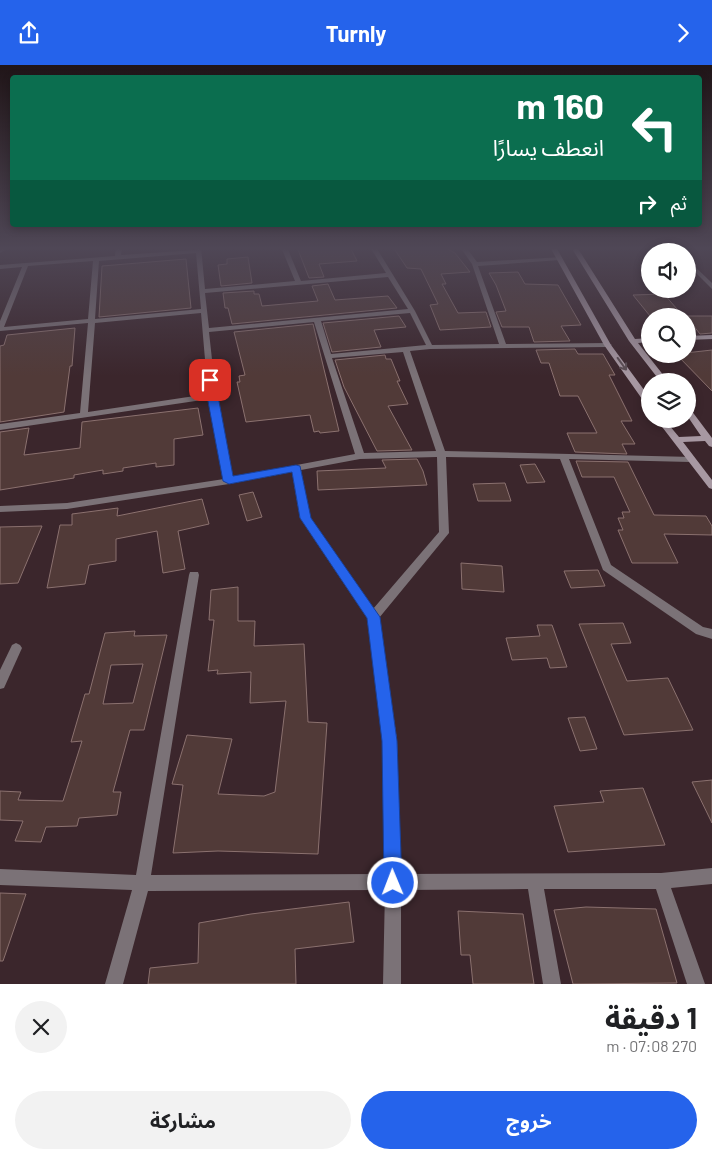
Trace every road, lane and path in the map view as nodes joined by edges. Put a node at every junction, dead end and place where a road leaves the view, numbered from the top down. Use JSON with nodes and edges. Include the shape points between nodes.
{"nodes":[{"id":1,"x":16,"y":290,"type":"edge"},
{"id":2,"x":94,"y":290,"type":"edge"},
{"id":3,"x":215,"y":290,"type":"edge"},
{"id":4,"x":398,"y":290,"type":"edge"},
{"id":5,"x":484,"y":290,"type":"edge"},
{"id":6,"x":578,"y":290,"type":"edge"},
{"id":7,"x":601,"y":290,"type":"edge"},
{"id":8,"x":202,"y":291,"type":"joint"},
{"id":9,"x":204,"y":311,"type":"junction"},
{"id":10,"x":412,"y":311,"type":"junction"},
{"id":11,"x":91,"y":321,"type":"junction"},
{"id":12,"x":317,"y":321,"type":"junction"},
{"id":13,"x":0,"y":329,"type":"edge"},
{"id":14,"x":206,"y":330,"type":"junction"},
{"id":15,"x":712,"y":337,"type":"edge"},
{"id":16,"x":696,"y":338,"type":"edge"},
{"id":17,"x":633,"y":341,"type":"junction"},
{"id":18,"x":641,"y":341,"type":"edge"},
{"id":19,"x":608,"y":345,"type":"junction"},
{"id":20,"x":503,"y":346,"type":"junction"},
{"id":21,"x":430,"y":347,"type":"junction"},
{"id":22,"x":405,"y":348,"type":"junction"},
{"id":23,"x":328,"y":356,"type":"junction"},
{"id":24,"x":658,"y":373,"type":"edge"},
{"id":25,"x":641,"y":391,"type":"edge"},
{"id":26,"x":212,"y":396,"type":"junction"},
{"id":27,"x":84,"y":415,"type":"junction"},
{"id":28,"x":696,"y":423,"type":"edge"},
{"id":29,"x":0,"y":427,"type":"edge"},
{"id":30,"x":667,"y":428,"type":"edge"},
{"id":31,"x":676,"y":440,"type":"junction"},
{"id":32,"x":709,"y":441,"type":"edge"},
{"id":33,"x":441,"y":454,"type":"junction"},
{"id":34,"x":360,"y":456,"type":"junction"},
{"id":35,"x":564,"y":456,"type":"junction"},
{"id":36,"x":690,"y":459,"type":"junction"},
{"id":37,"x":296,"y":468,"type":"junction"},
{"id":38,"x":229,"y":481,"type":"junction"},
{"id":39,"x":712,"y":486,"type":"edge"},
{"id":40,"x":0,"y":509,"type":"edge"},
{"id":41,"x":194,"y":575,"type":"dead end"},
{"id":42,"x":373,"y":617,"type":"junction"},
{"id":43,"x":712,"y":634,"type":"edge"},
{"id":44,"x":16,"y":649,"type":"dead end"},
{"id":45,"x":0,"y":684,"type":"edge"},
{"id":46,"x":712,"y":876,"type":"edge"},
{"id":47,"x":0,"y":877,"type":"edge"},
{"id":48,"x":661,"y":881,"type":"junction"},
{"id":49,"x":535,"y":882,"type":"junction"},
{"id":50,"x":142,"y":883,"type":"junction"},
{"id":51,"x":393,"y":883,"type":"junction"},
{"id":52,"x":114,"y":984,"type":"edge"},
{"id":53,"x":392,"y":984,"type":"edge"},
{"id":54,"x":552,"y":984,"type":"edge"},
{"id":55,"x":696,"y":984,"type":"edge"}],
"edges":[{"from":1,"to":13,"type":"street"},
{"from":2,"to":11,"type":"street"},
{"from":3,"to":8,"type":"street"},
{"from":4,"to":10,"type":"street"},
{"from":5,"to":20,"type":"street"},
{"from":6,"to":19,"type":"main road"},
{"from":7,"to":17,"type":"main road"},
{"from":8,"to":9,"type":"street"},
{"from":9,"to":11,"type":"street"},
{"from":9,"to":14,"type":"street"},
{"from":10,"to":12,"type":"street"},
{"from":10,"to":21,"type":"street"},
{"from":11,"to":13,"type":"street"},
{"from":11,"to":27,"type":"street"},
{"from":12,"to":14,"type":"street"},
{"from":12,"to":23,"type":"street"},
{"from":14,"to":26,"type":"street"},
{"from":15,"to":16,"type":"main road"},
{"from":17,"to":18,"type":"main road"},
{"from":17,"to":24,"type":"main road"},
{"from":19,"to":20,"type":"street"},
{"from":19,"to":25,"type":"main road","one_way":true},
{"from":20,"to":21,"type":"street"},
{"from":21,"to":22,"type":"street"},
{"from":22,"to":23,"type":"street"},
{"from":22,"to":33,"type":"street"},
{"from":23,"to":34,"type":"street"},
{"from":26,"to":27,"type":"street"},
{"from":26,"to":38,"type":"street"},
{"from":27,"to":29,"type":"street"},
{"from":28,"to":32,"type":"main road"},
{"from":30,"to":31,"type":"main road"},
{"from":31,"to":32,"type":"main road"},
{"from":31,"to":36,"type":"main road"},
{"from":33,"to":34,"type":"street"},
{"from":33,"to":35,"type":"street"},
{"from":33,"to":42,"type":"street","via":[[444,533]]},
{"from":34,"to":37,"type":"street"},
{"from":35,"to":36,"type":"street"},
{"from":35,"to":43,"type":"street","via":[[607,567],[700,631]]},
{"from":36,"to":39,"type":"main road"},
{"from":37,"to":38,"type":"street"},
{"from":37,"to":42,"type":"street","via":[[305,518]]},
{"from":38,"to":40,"type":"street","via":[[66,507]]},
{"from":41,"to":50,"type":"street"},
{"from":42,"to":51,"type":"street","via":[[390,741]]},
{"from":44,"to":45,"type":"street"},
{"from":46,"to":48,"type":"street"},
{"from":47,"to":50,"type":"street"},
{"from":48,"to":49,"type":"street"},
{"from":48,"to":55,"type":"street"},
{"from":49,"to":51,"type":"street"},
{"from":49,"to":54,"type":"street"},
{"from":50,"to":51,"type":"street"},
{"from":50,"to":52,"type":"street"},
{"from":51,"to":53,"type":"street"}]}
